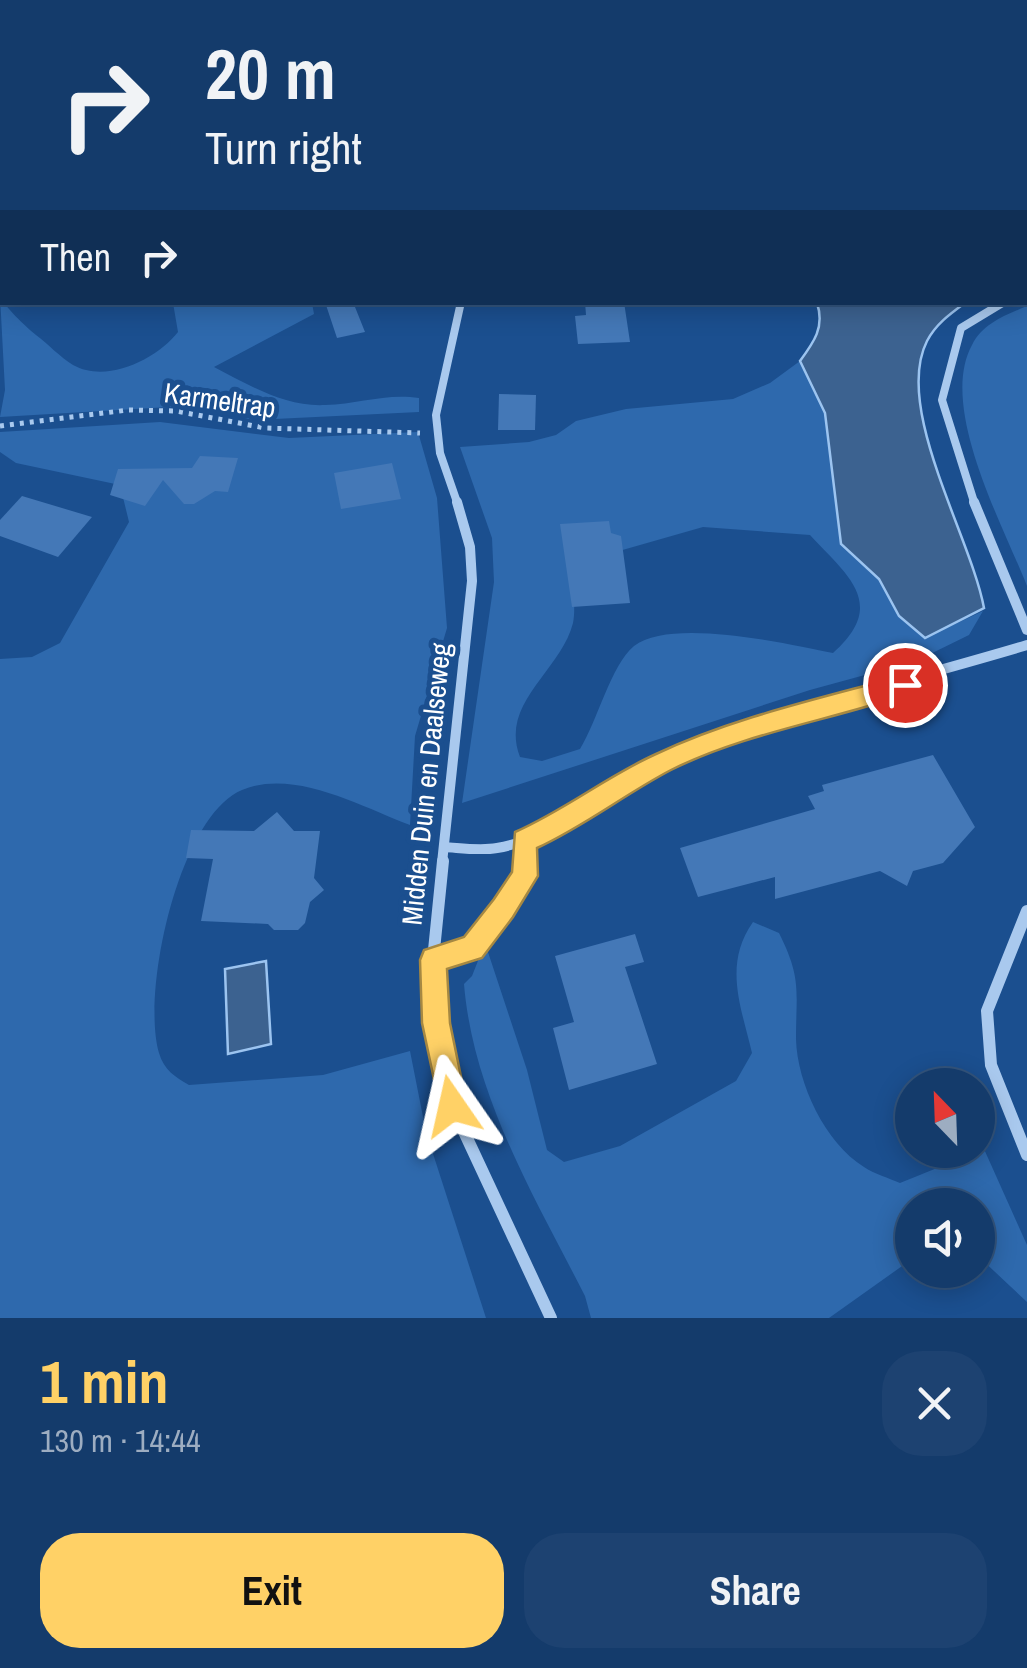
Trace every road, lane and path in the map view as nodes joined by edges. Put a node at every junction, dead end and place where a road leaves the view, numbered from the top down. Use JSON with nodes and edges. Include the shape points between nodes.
{"nodes":[{"id":1,"x":460,"y":305,"type":"edge"},
{"id":2,"x":999,"y":305,"type":"edge"},
{"id":3,"x":0,"y":426,"type":"edge"},
{"id":4,"x":436,"y":431,"type":"junction"},
{"id":5,"x":1027,"y":630,"type":"edge"},
{"id":6,"x":1027,"y":645,"type":"edge"},
{"id":7,"x":524,"y":841,"type":"junction"},
{"id":8,"x":444,"y":847,"type":"junction"},
{"id":9,"x":1027,"y":910,"type":"edge"},
{"id":10,"x":433,"y":960,"type":"junction"},
{"id":11,"x":1027,"y":1155,"type":"edge"},
{"id":12,"x":550,"y":1318,"type":"edge"}],
"edges":[{"from":1,"to":4,"type":"street","name":"Midden Duin en Daalseweg"},
{"from":2,"to":5,"type":"street","via":[[961,328],[942,400],[963,476]]},
{"from":3,"to":4,"type":"path","name":"Karmeltrap","via":[[144,410],[343,434]]},
{"from":4,"to":8,"type":"street","name":"Midden Duin en Daalseweg","via":[[472,547],[475,600],[463,650]]},
{"from":6,"to":7,"type":"street","via":[[663,762]]},
{"from":7,"to":8,"type":"street","via":[[494,850]]},
{"from":7,"to":10,"type":"lane","via":[[525,876],[504,908],[472,949]]},
{"from":8,"to":10,"type":"street","name":"Midden Duin en Daalseweg"},
{"from":9,"to":11,"type":"street","via":[[987,1012],[991,1065]]},
{"from":10,"to":12,"type":"street","name":"Midden Duin en Daalseweg","via":[[436,1023],[452,1106]]}]}
